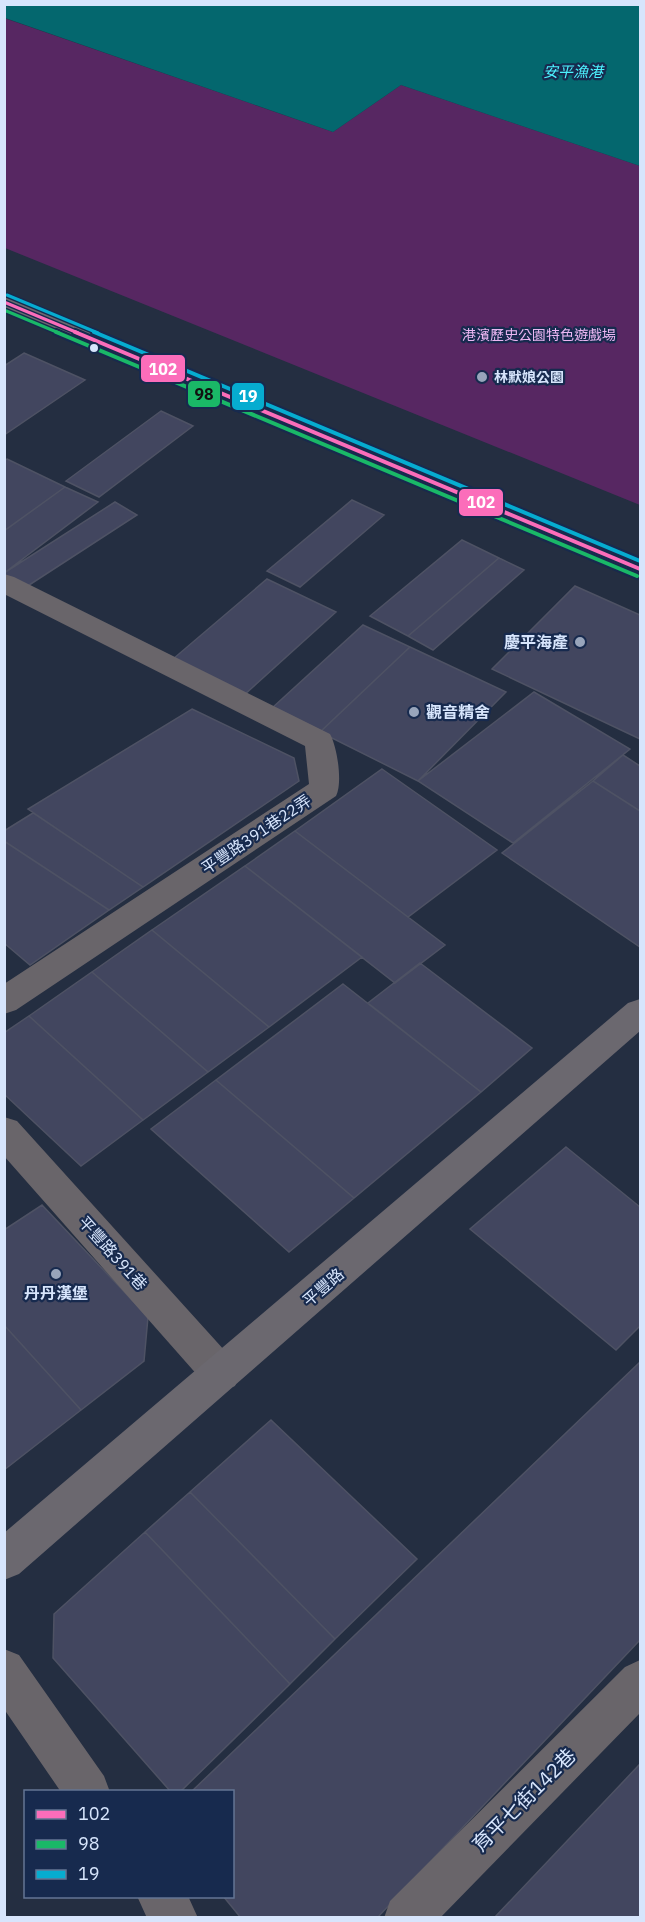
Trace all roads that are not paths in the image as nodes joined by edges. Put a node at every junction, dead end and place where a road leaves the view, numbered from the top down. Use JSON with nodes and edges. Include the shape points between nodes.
{"nodes":[{"id":1,"x":4,"y":302,"type":"edge"},
{"id":2,"x":640,"y":569,"type":"edge"},
{"id":3,"x":4,"y":583,"type":"edge"},
{"id":4,"x":4,"y":1001,"type":"edge"},
{"id":5,"x":640,"y":1012,"type":"edge"},
{"id":6,"x":4,"y":1131,"type":"edge"},
{"id":7,"x":221,"y":1374,"type":"junction"},
{"id":8,"x":4,"y":1560,"type":"edge"},
{"id":9,"x":4,"y":1670,"type":"edge"},
{"id":10,"x":640,"y":1682,"type":"edge"},
{"id":11,"x":87,"y":1790,"type":"edge"},
{"id":12,"x":161,"y":1898,"type":"edge"},
{"id":13,"x":174,"y":1917,"type":"edge"},
{"id":14,"x":408,"y":1917,"type":"edge"}],
"edges":[{"from":1,"to":2,"type":"street"},
{"from":3,"to":4,"type":"street","name":"平豐路391巷22弄","via":[[319,741],[325,788]]},
{"from":5,"to":7,"type":"street","name":"平豐路"},
{"from":6,"to":7,"type":"street","name":"平豐路391巷"},
{"from":7,"to":8,"type":"street","name":"平豐路"},
{"from":9,"to":11,"type":"street"},
{"from":10,"to":14,"type":"street","name":"育平七街142巷"},
{"from":12,"to":13,"type":"street"}]}
